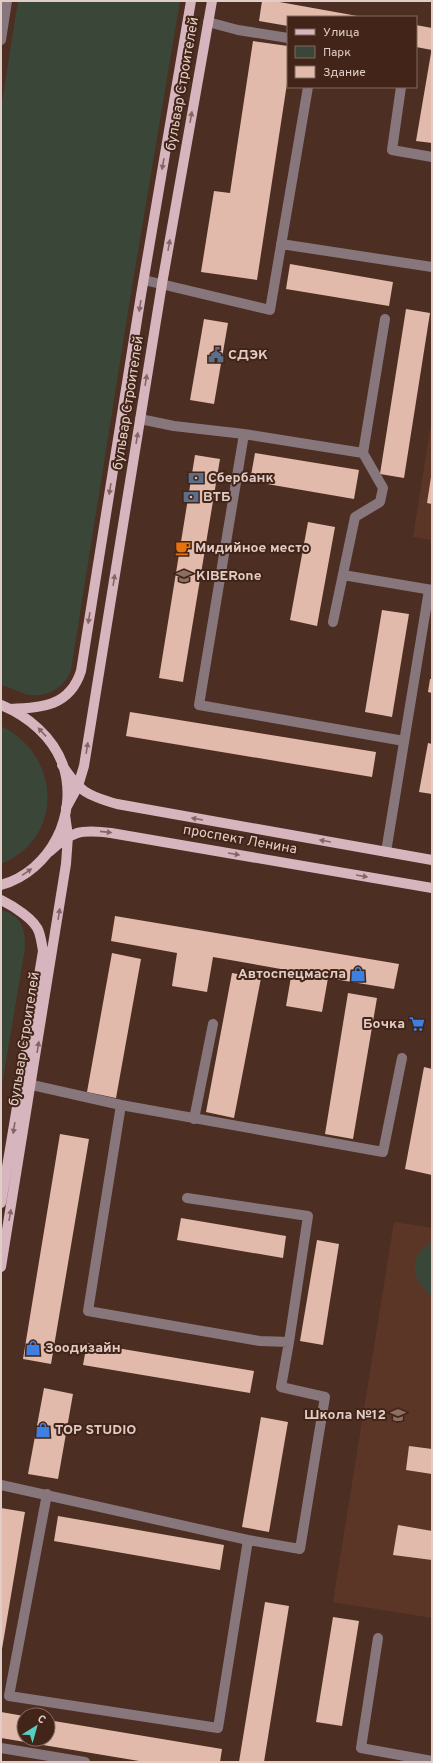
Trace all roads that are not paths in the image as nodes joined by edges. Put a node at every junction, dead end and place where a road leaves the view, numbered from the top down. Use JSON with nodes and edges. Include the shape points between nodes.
{"nodes":[{"id":1,"x":7,"y":1,"type":"edge"},
{"id":2,"x":191,"y":1,"type":"edge"},
{"id":3,"x":212,"y":1,"type":"edge"},
{"id":4,"x":208,"y":22,"type":"junction"},
{"id":5,"x":287,"y":38,"type":"edge"},
{"id":6,"x":1,"y":40,"type":"edge"},
{"id":7,"x":308,"y":88,"type":"edge"},
{"id":8,"x":401,"y":88,"type":"edge"},
{"id":9,"x":432,"y":157,"type":"edge"},
{"id":10,"x":281,"y":244,"type":"junction"},
{"id":11,"x":432,"y":267,"type":"edge"},
{"id":12,"x":144,"y":280,"type":"junction"},
{"id":13,"x":162,"y":284,"type":"junction"},
{"id":14,"x":385,"y":319,"type":"dead end"},
{"id":15,"x":140,"y":419,"type":"junction"},
{"id":16,"x":244,"y":434,"type":"junction"},
{"id":17,"x":363,"y":453,"type":"junction"},
{"id":18,"x":343,"y":575,"type":"junction"},
{"id":19,"x":431,"y":590,"type":"edge"},
{"id":20,"x":333,"y":622,"type":"dead end"},
{"id":21,"x":6,"y":707,"type":"edge"},
{"id":22,"x":404,"y":741,"type":"junction"},
{"id":23,"x":62,"y":765,"type":"junction"},
{"id":24,"x":78,"y":786,"type":"junction"},
{"id":25,"x":66,"y":811,"type":"junction"},
{"id":26,"x":68,"y":836,"type":"junction"},
{"id":27,"x":49,"y":852,"type":"junction"},
{"id":28,"x":386,"y":852,"type":"junction"},
{"id":29,"x":432,"y":860,"type":"edge"},
{"id":30,"x":1,"y":885,"type":"edge"},
{"id":31,"x":432,"y":888,"type":"edge"},
{"id":32,"x":1,"y":900,"type":"edge"},
{"id":33,"x":213,"y":1024,"type":"dead end"},
{"id":34,"x":402,"y":1058,"type":"dead end"},
{"id":35,"x":32,"y":1085,"type":"junction"},
{"id":36,"x":121,"y":1105,"type":"junction"},
{"id":37,"x":194,"y":1118,"type":"junction"},
{"id":38,"x":187,"y":1198,"type":"dead end"},
{"id":39,"x":1,"y":1203,"type":"edge"},
{"id":40,"x":1,"y":1267,"type":"edge"},
{"id":41,"x":289,"y":1342,"type":"junction"},
{"id":42,"x":1,"y":1485,"type":"edge"},
{"id":43,"x":47,"y":1494,"type":"junction"},
{"id":44,"x":248,"y":1540,"type":"junction"},
{"id":45,"x":378,"y":1638,"type":"dead end"},
{"id":46,"x":1,"y":1748,"type":"edge"},
{"id":47,"x":432,"y":1761,"type":"edge"},
{"id":48,"x":85,"y":1762,"type":"edge"}],
"edges":[{"from":1,"to":6,"type":"street"},
{"from":2,"to":12,"type":"main road","name":"бульвар Строителей","one_way":true},
{"from":3,"to":4,"type":"main road","name":"бульвар Строителей"},
{"from":4,"to":5,"type":"street"},
{"from":13,"to":4,"type":"main road","name":"бульвар Строителей","one_way":true},
{"from":7,"to":10,"type":"street"},
{"from":8,"to":9,"type":"street","via":[[392,150]]},
{"from":10,"to":11,"type":"street"},
{"from":10,"to":13,"type":"street","via":[[270,310]]},
{"from":12,"to":13,"type":"street"},
{"from":12,"to":21,"type":"main road","name":"бульвар Строителей","one_way":true,"via":[[79,679],[70,692],[51,704],[37,708]]},
{"from":15,"to":13,"type":"main road","name":"бульвар Строителей","one_way":true},
{"from":14,"to":17,"type":"street"},
{"from":15,"to":16,"type":"street","via":[[174,426]]},
{"from":24,"to":15,"type":"main road","name":"бульвар Строителей","one_way":true,"via":[[84,766]]},
{"from":16,"to":17,"type":"street"},
{"from":16,"to":22,"type":"street","via":[[200,705]]},
{"from":17,"to":18,"type":"street","via":[[383,488],[380,502],[355,517]]},
{"from":18,"to":19,"type":"street"},
{"from":18,"to":20,"type":"street"},
{"from":19,"to":22,"type":"street"},
{"from":23,"to":21,"type":"main road","one_way":true,"via":[[48,738],[25,717]]},
{"from":22,"to":28,"type":"street"},
{"from":23,"to":24,"type":"main road","name":"проспект Ленина"},
{"from":23,"to":25,"type":"main road","via":[[67,794]]},
{"from":24,"to":25,"type":"main road","name":"бульвар Строителей"},
{"from":28,"to":24,"type":"main road","name":"проспект Ленина","one_way":true,"via":[[117,804],[93,797]]},
{"from":25,"to":26,"type":"main road","name":"бульвар Строителей"},
{"from":25,"to":27,"type":"main road","via":[[57,839]]},
{"from":26,"to":27,"type":"main road","name":"проспект Ленина"},
{"from":26,"to":31,"type":"main road","name":"проспект Ленина","one_way":true,"via":[[89,830],[111,833]]},
{"from":35,"to":26,"type":"main road","name":"бульвар Строителей","one_way":true,"via":[[66,864]]},
{"from":30,"to":27,"type":"main road","one_way":true,"via":[[31,870]]},
{"from":28,"to":29,"type":"main road","name":"проспект Ленина"},
{"from":32,"to":39,"type":"main road","name":"бульвар Строителей","one_way":true,"via":[[17,909],[39,931],[43,951]]},
{"from":33,"to":37,"type":"street"},
{"from":34,"to":37,"type":"street","via":[[383,1152]]},
{"from":35,"to":36,"type":"street"},
{"from":40,"to":35,"type":"main road","name":"бульвар Строителей","one_way":true},
{"from":36,"to":37,"type":"street"},
{"from":36,"to":41,"type":"street","via":[[88,1310],[260,1341]]},
{"from":38,"to":41,"type":"street","via":[[308,1216]]},
{"from":41,"to":44,"type":"street","via":[[281,1387],[325,1397],[300,1549]]},
{"from":42,"to":43,"type":"street"},
{"from":43,"to":44,"type":"street"},
{"from":43,"to":44,"type":"street","via":[[9,1696],[218,1728]]},
{"from":45,"to":47,"type":"street","via":[[361,1748]]},
{"from":46,"to":48,"type":"street"}]}
